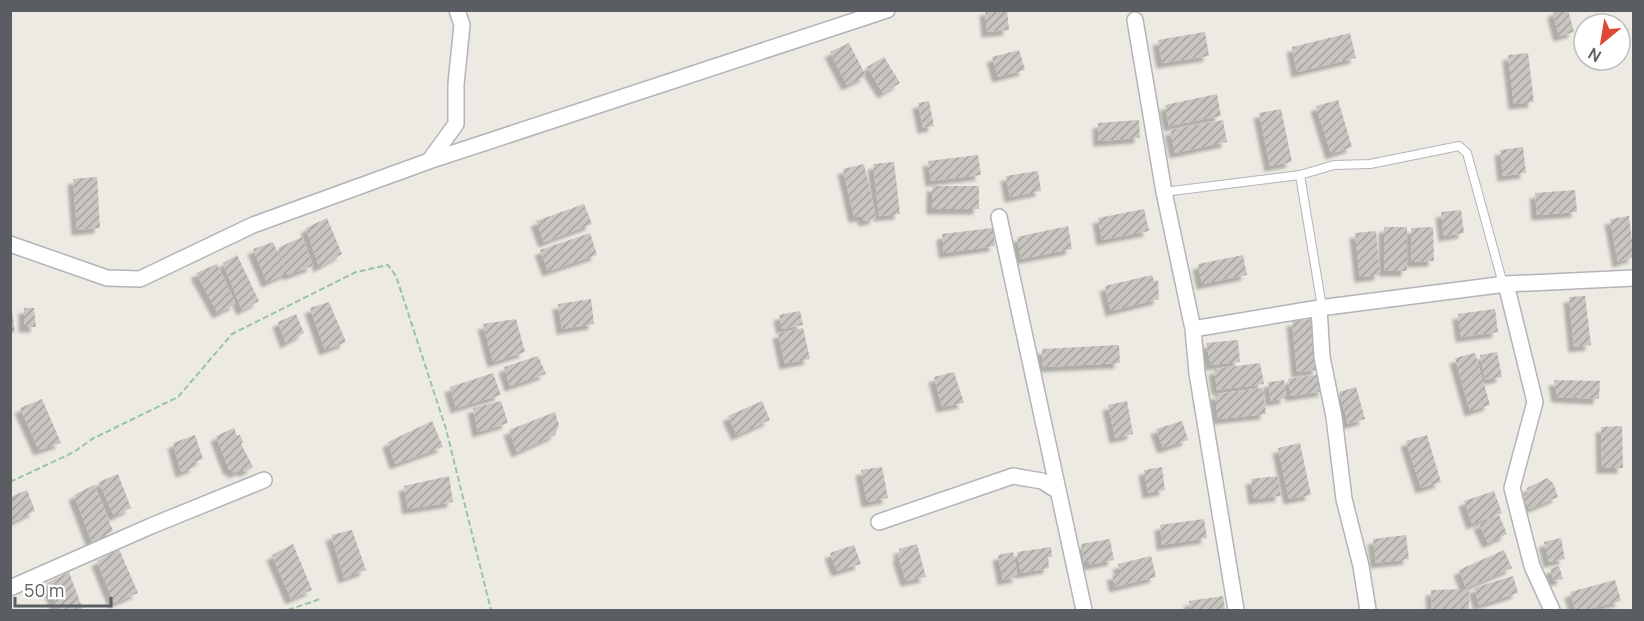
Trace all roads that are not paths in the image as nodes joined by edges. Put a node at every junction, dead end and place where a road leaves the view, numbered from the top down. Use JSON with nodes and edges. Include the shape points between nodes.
{"nodes":[{"id":1,"x":457,"y":10,"type":"edge"},
{"id":2,"x":887,"y":10,"type":"edge"},
{"id":3,"x":1135,"y":20,"type":"dead end"},
{"id":4,"x":429,"y":161,"type":"junction"},
{"id":5,"x":1300,"y":175,"type":"junction"},
{"id":6,"x":1164,"y":192,"type":"junction"},
{"id":7,"x":999,"y":217,"type":"dead end"},
{"id":8,"x":10,"y":244,"type":"edge"},
{"id":9,"x":1634,"y":278,"type":"edge"},
{"id":10,"x":1504,"y":284,"type":"junction"},
{"id":11,"x":1320,"y":307,"type":"junction"},
{"id":12,"x":1193,"y":328,"type":"junction"},
{"id":13,"x":264,"y":480,"type":"dead end"},
{"id":14,"x":1058,"y":491,"type":"junction"},
{"id":15,"x":879,"y":522,"type":"dead end"},
{"id":16,"x":10,"y":588,"type":"edge"},
{"id":17,"x":1084,"y":610,"type":"edge"},
{"id":18,"x":1236,"y":610,"type":"edge"},
{"id":19,"x":1368,"y":610,"type":"edge"},
{"id":20,"x":1552,"y":610,"type":"edge"}],
"edges":[{"from":1,"to":4,"type":"street","via":[[462,25],[456,124]]},
{"from":2,"to":4,"type":"street"},
{"from":3,"to":6,"type":"street"},
{"from":4,"to":8,"type":"street","via":[[253,225],[140,279],[107,278]]},
{"from":5,"to":6,"type":"lane"},
{"from":5,"to":10,"type":"lane","via":[[1334,165],[1370,164],[1464,148]]},
{"from":5,"to":11,"type":"lane"},
{"from":6,"to":12,"type":"street"},
{"from":7,"to":14,"type":"street"},
{"from":9,"to":10,"type":"street"},
{"from":10,"to":11,"type":"street"},
{"from":10,"to":20,"type":"street","via":[[1535,402],[1512,488],[1532,566]]},
{"from":11,"to":12,"type":"street"},
{"from":11,"to":19,"type":"street","via":[[1322,357],[1344,499]]},
{"from":12,"to":18,"type":"street"},
{"from":13,"to":16,"type":"street"},
{"from":14,"to":15,"type":"street","via":[[1042,481],[1013,476]]},
{"from":14,"to":17,"type":"street"}]}
